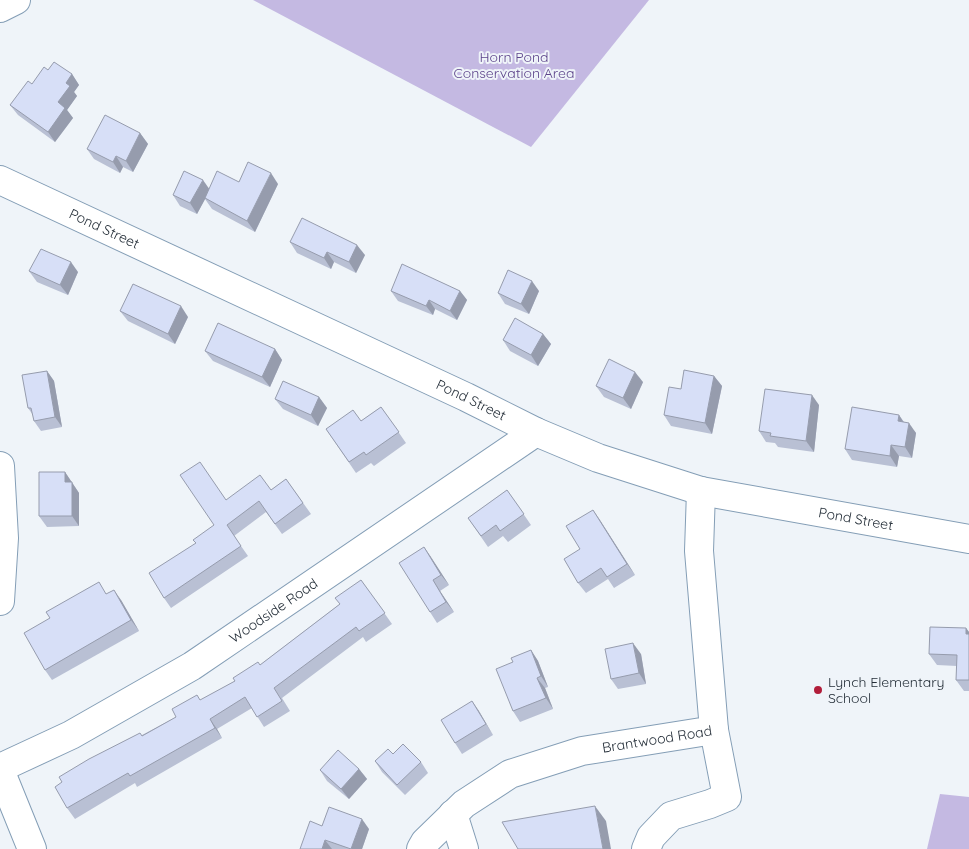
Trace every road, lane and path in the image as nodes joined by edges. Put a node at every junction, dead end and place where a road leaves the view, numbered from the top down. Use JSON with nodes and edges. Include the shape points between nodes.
{"nodes":[{"id":1,"x":16,"y":0,"type":"edge"},
{"id":2,"x":0,"y":8,"type":"edge"},
{"id":3,"x":0,"y":180,"type":"edge"},
{"id":4,"x":536,"y":432,"type":"junction"},
{"id":5,"x":0,"y":466,"type":"edge"},
{"id":6,"x":701,"y":491,"type":"junction"},
{"id":7,"x":969,"y":539,"type":"edge"},
{"id":8,"x":0,"y":601,"type":"edge"},
{"id":9,"x":714,"y":730,"type":"junction"},
{"id":10,"x":0,"y":769,"type":"edge"},
{"id":11,"x":453,"y":814,"type":"junction"},
{"id":12,"x":32,"y":849,"type":"edge"},
{"id":13,"x":420,"y":849,"type":"edge"},
{"id":14,"x":464,"y":849,"type":"edge"},
{"id":15,"x":646,"y":849,"type":"edge"}],
"edges":[{"from":1,"to":2,"type":"street"},
{"from":3,"to":4,"type":"street","name":"Pond Street"},
{"from":4,"to":6,"type":"street","name":"Pond Street","via":[[598,458]]},
{"from":4,"to":10,"type":"street","name":"Woodside Road","via":[[192,666],[72,735]]},
{"from":5,"to":8,"type":"street","via":[[4,538]]},
{"from":6,"to":7,"type":"street","name":"Pond Street"},
{"from":6,"to":9,"type":"street","name":"Brantwood Road","via":[[699,551]]},
{"from":9,"to":11,"type":"street","name":"Brantwood Road","via":[[582,752],[510,774]]},
{"from":9,"to":15,"type":"street","via":[[727,797],[671,816],[651,837]]},
{"from":10,"to":12,"type":"street"},
{"from":11,"to":13,"type":"street","name":"Brantwood Road"},
{"from":11,"to":14,"type":"street"}]}
